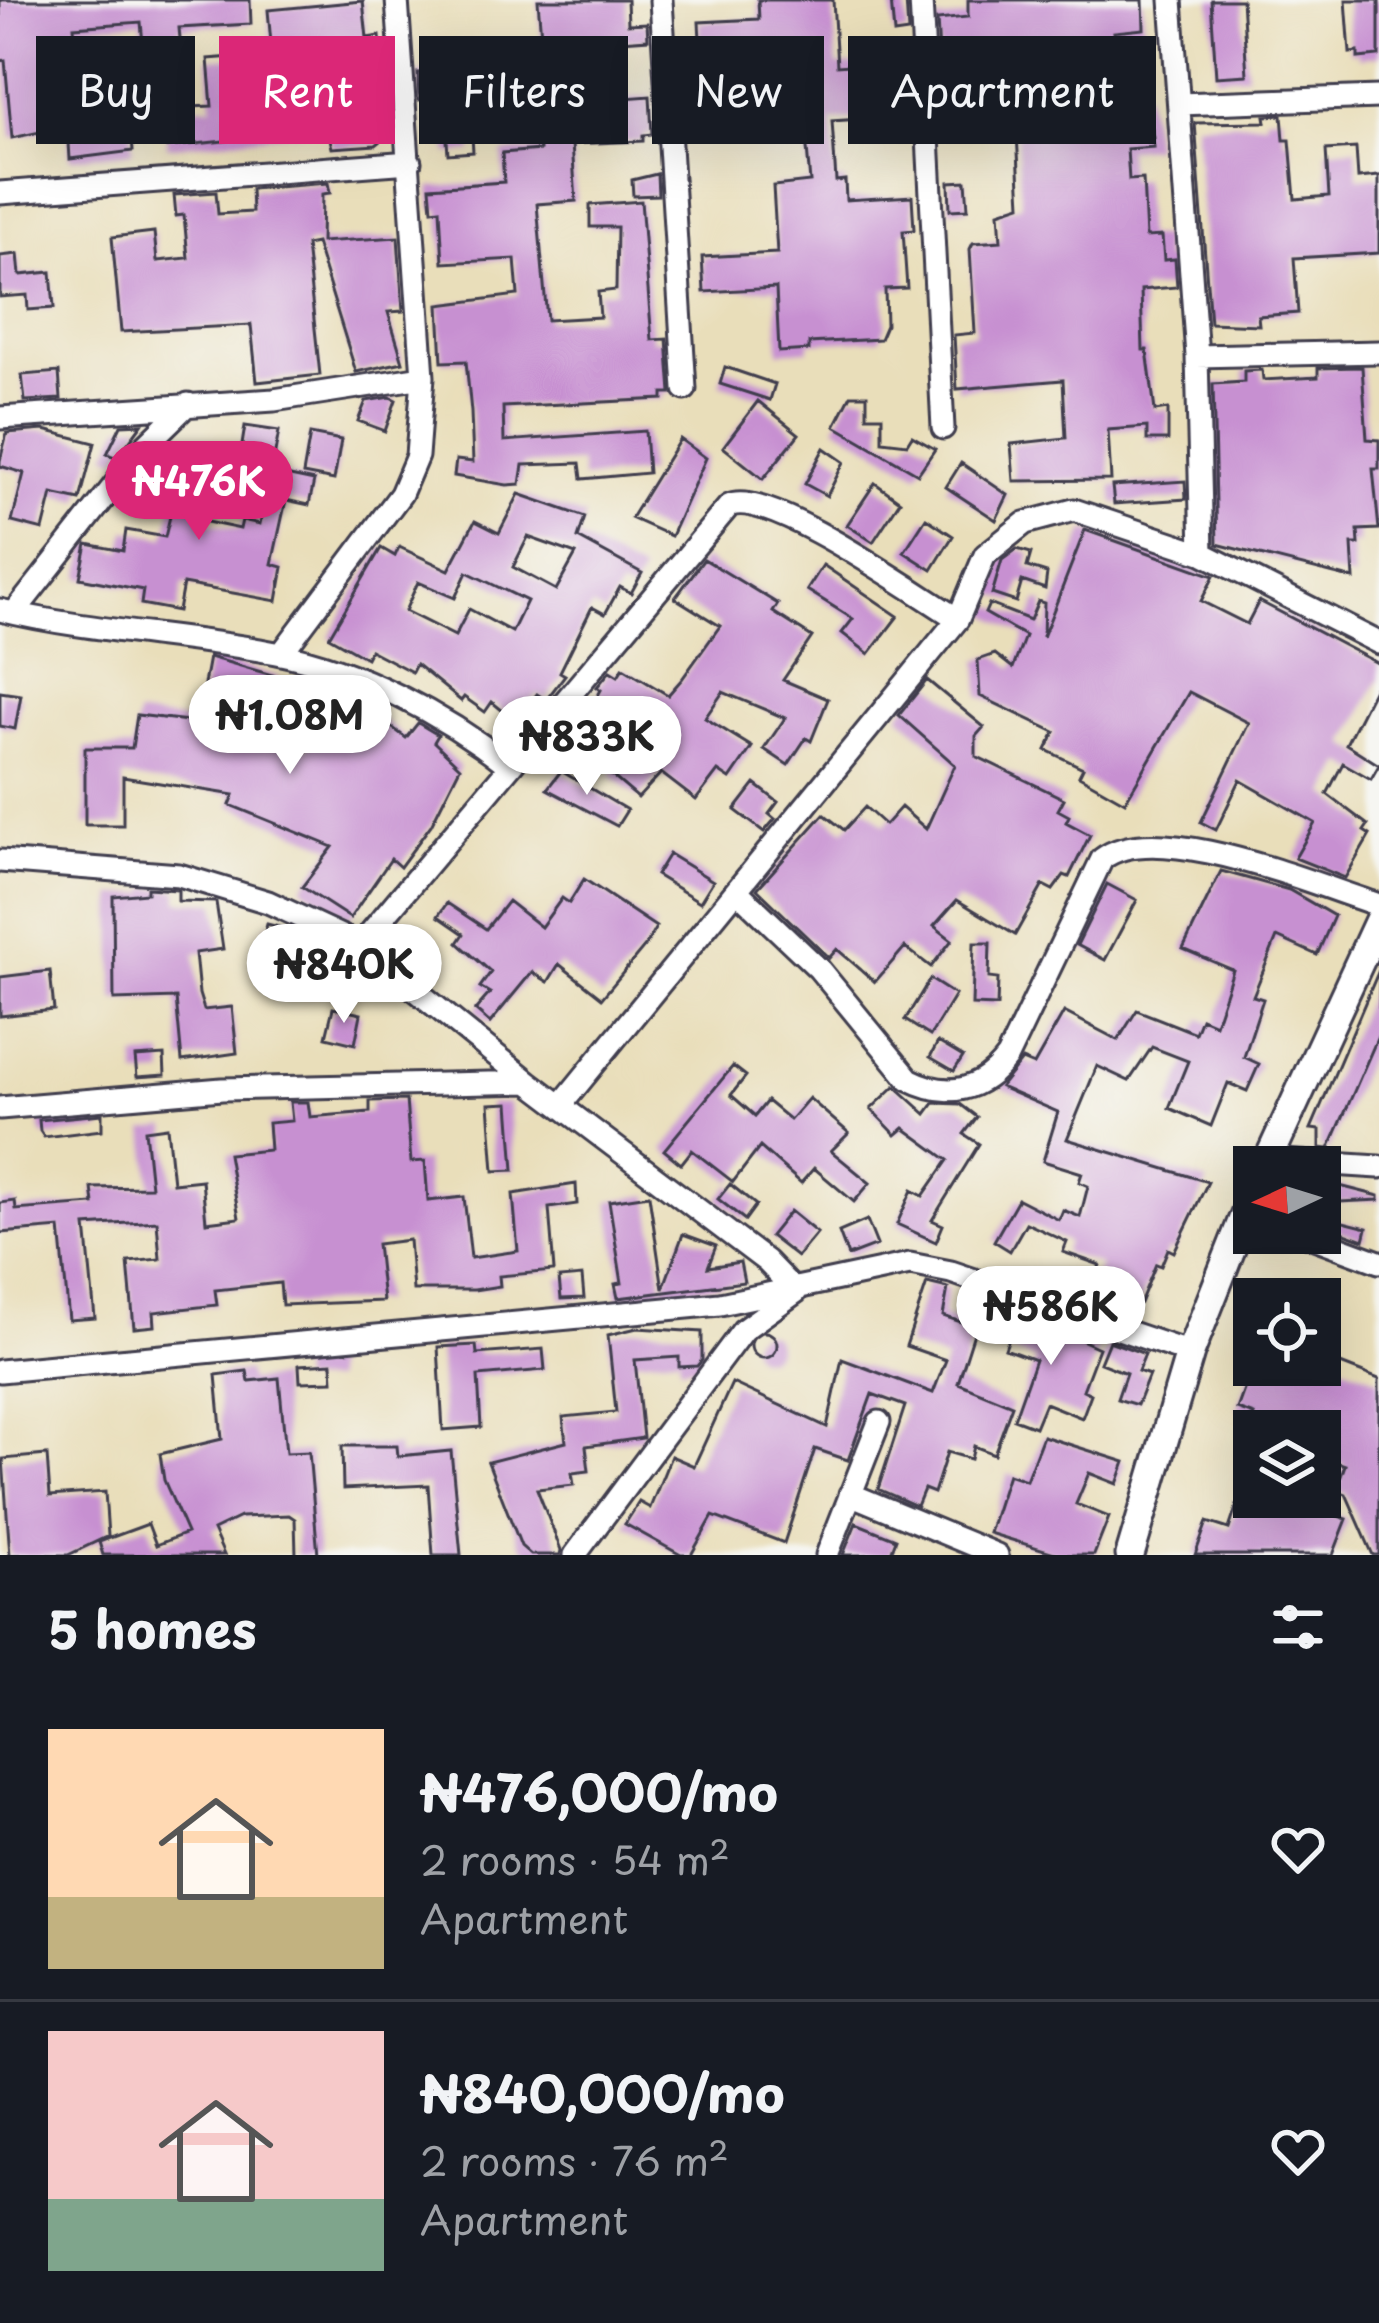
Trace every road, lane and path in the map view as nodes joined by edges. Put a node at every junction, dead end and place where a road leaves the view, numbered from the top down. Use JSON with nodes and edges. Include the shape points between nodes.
{"nodes":[{"id":1,"x":397,"y":0,"type":"edge"},
{"id":2,"x":661,"y":0,"type":"edge"},
{"id":3,"x":921,"y":0,"type":"edge"},
{"id":4,"x":1171,"y":0,"type":"edge"},
{"id":5,"x":1379,"y":97,"type":"edge"},
{"id":6,"x":1178,"y":104,"type":"junction"},
{"id":7,"x":410,"y":162,"type":"junction"},
{"id":8,"x":0,"y":193,"type":"edge"},
{"id":9,"x":1379,"y":352,"type":"edge"},
{"id":10,"x":1197,"y":356,"type":"junction"},
{"id":11,"x":423,"y":377,"type":"junction"},
{"id":12,"x":685,"y":389,"type":"dead end"},
{"id":13,"x":188,"y":404,"type":"junction"},
{"id":14,"x":0,"y":418,"type":"edge"},
{"id":15,"x":943,"y":428,"type":"dead end"},
{"id":16,"x":1202,"y":553,"type":"junction"},
{"id":17,"x":7,"y":612,"type":"edge"},
{"id":18,"x":958,"y":619,"type":"junction"},
{"id":19,"x":1379,"y":643,"type":"edge"},
{"id":20,"x":281,"y":654,"type":"junction"},
{"id":21,"x":508,"y":765,"type":"junction"},
{"id":22,"x":0,"y":861,"type":"edge"},
{"id":23,"x":737,"y":891,"type":"junction"},
{"id":24,"x":1379,"y":905,"type":"edge"},
{"id":25,"x":1379,"y":920,"type":"edge"},
{"id":26,"x":360,"y":945,"type":"junction"},
{"id":27,"x":530,"y":1082,"type":"junction"},
{"id":28,"x":561,"y":1105,"type":"junction"},
{"id":29,"x":0,"y":1108,"type":"edge"},
{"id":30,"x":1274,"y":1146,"type":"edge"},
{"id":31,"x":1341,"y":1166,"type":"edge"},
{"id":32,"x":1379,"y":1167,"type":"edge"},
{"id":33,"x":1341,"y":1248,"type":"edge"},
{"id":34,"x":1233,"y":1251,"type":"edge"},
{"id":35,"x":1379,"y":1262,"type":"edge"},
{"id":36,"x":796,"y":1292,"type":"junction"},
{"id":37,"x":1190,"y":1353,"type":"junction"},
{"id":38,"x":0,"y":1371,"type":"edge"},
{"id":39,"x":879,"y":1422,"type":"dead end"},
{"id":40,"x":850,"y":1494,"type":"junction"},
{"id":41,"x":575,"y":1555,"type":"edge"},
{"id":42,"x":826,"y":1555,"type":"edge"},
{"id":43,"x":998,"y":1555,"type":"edge"},
{"id":44,"x":1130,"y":1555,"type":"edge"}],
"edges":[{"from":1,"to":7,"type":"street"},
{"from":2,"to":12,"type":"street"},
{"from":3,"to":15,"type":"street"},
{"from":4,"to":6,"type":"street"},
{"from":5,"to":6,"type":"street"},
{"from":6,"to":10,"type":"street"},
{"from":7,"to":8,"type":"street"},
{"from":7,"to":11,"type":"street"},
{"from":9,"to":10,"type":"street"},
{"from":10,"to":16,"type":"street"},
{"from":11,"to":13,"type":"street"},
{"from":11,"to":20,"type":"street","via":[[417,456],[401,494]]},
{"from":13,"to":14,"type":"street"},
{"from":13,"to":17,"type":"street"},
{"from":16,"to":18,"type":"street","via":[[1100,514],[1052,515],[1025,523],[985,555]]},
{"from":16,"to":19,"type":"street"},
{"from":17,"to":20,"type":"street"},
{"from":18,"to":21,"type":"street","via":[[810,529],[742,500]]},
{"from":18,"to":23,"type":"street"},
{"from":20,"to":21,"type":"street","via":[[416,703]]},
{"from":21,"to":26,"type":"street"},
{"from":22,"to":26,"type":"street","via":[[179,875],[268,902]]},
{"from":23,"to":24,"type":"street","via":[[819,969],[909,1079],[952,1090],[992,1078],[1007,1057],[1102,860],[1116,848],[1197,850]]},
{"from":23,"to":28,"type":"street"},
{"from":25,"to":30,"type":"street"},
{"from":26,"to":27,"type":"street"},
{"from":27,"to":28,"type":"street"},
{"from":27,"to":29,"type":"street","via":[[222,1089]]},
{"from":28,"to":36,"type":"street"},
{"from":31,"to":32,"type":"street"},
{"from":33,"to":35,"type":"street"},
{"from":34,"to":37,"type":"street"},
{"from":36,"to":37,"type":"street","via":[[910,1264]]},
{"from":36,"to":38,"type":"street"},
{"from":36,"to":41,"type":"street","via":[[742,1330]]},
{"from":37,"to":44,"type":"street"},
{"from":39,"to":40,"type":"street"},
{"from":40,"to":42,"type":"street"},
{"from":40,"to":43,"type":"street"}]}
